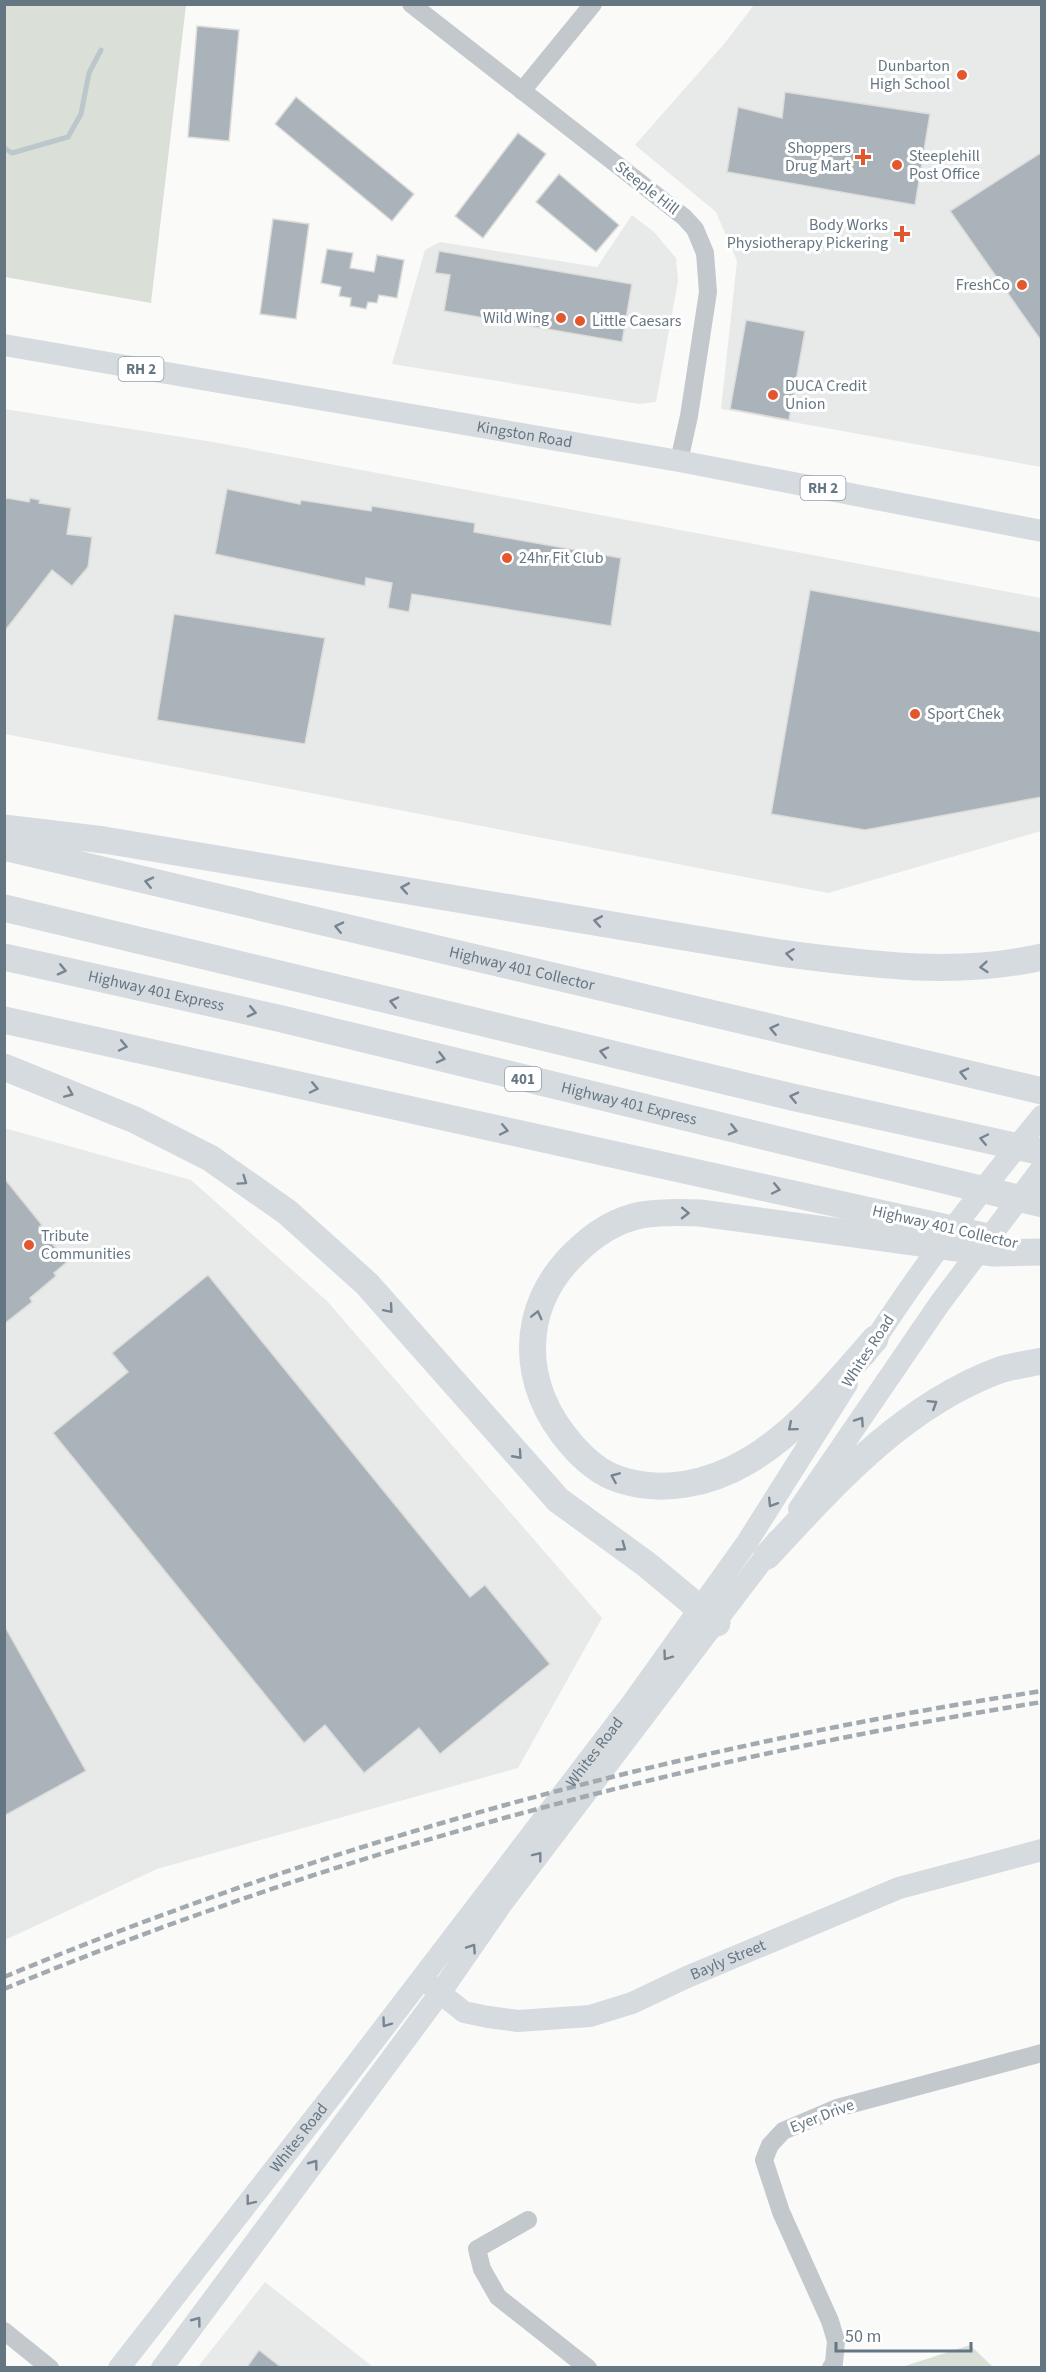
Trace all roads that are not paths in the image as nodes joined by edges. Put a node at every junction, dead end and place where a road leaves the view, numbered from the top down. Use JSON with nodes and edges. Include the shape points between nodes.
{"nodes":[{"id":1,"x":411,"y":4,"type":"edge"},
{"id":2,"x":593,"y":4,"type":"edge"},
{"id":3,"x":522,"y":91,"type":"junction"},
{"id":4,"x":4,"y":345,"type":"edge"},
{"id":5,"x":679,"y":461,"type":"junction"},
{"id":6,"x":1041,"y":531,"type":"edge"},
{"id":7,"x":4,"y":828,"type":"edge"},
{"id":8,"x":4,"y":847,"type":"edge"},
{"id":9,"x":4,"y":908,"type":"edge"},
{"id":10,"x":4,"y":957,"type":"edge"},
{"id":11,"x":1041,"y":957,"type":"edge"},
{"id":12,"x":4,"y":1020,"type":"edge"},
{"id":13,"x":4,"y":1067,"type":"edge"},
{"id":14,"x":1041,"y":1091,"type":"edge"},
{"id":15,"x":1041,"y":1116,"type":"edge"},
{"id":16,"x":1041,"y":1152,"type":"edge"},
{"id":17,"x":1041,"y":1168,"type":"edge"},
{"id":18,"x":1041,"y":1204,"type":"edge"},
{"id":19,"x":1041,"y":1251,"type":"edge"},
{"id":20,"x":876,"y":1339,"type":"junction"},
{"id":21,"x":1041,"y":1361,"type":"edge"},
{"id":22,"x":767,"y":1556,"type":"junction"},
{"id":23,"x":709,"y":1616,"type":"junction"},
{"id":24,"x":1041,"y":1850,"type":"edge"},
{"id":25,"x":421,"y":1977,"type":"junction"},
{"id":26,"x":440,"y":1993,"type":"junction"},
{"id":27,"x":1041,"y":2054,"type":"edge"},
{"id":28,"x":528,"y":2220,"type":"dead end"},
{"id":29,"x":4,"y":2331,"type":"edge"},
{"id":30,"x":50,"y":2367,"type":"edge"},
{"id":31,"x":119,"y":2367,"type":"edge"},
{"id":32,"x":162,"y":2367,"type":"edge"},
{"id":33,"x":588,"y":2367,"type":"edge"},
{"id":34,"x":831,"y":2367,"type":"edge"}],
"edges":[{"from":1,"to":3,"type":"street","name":"Steeple Hill"},
{"from":2,"to":3,"type":"street"},
{"from":3,"to":5,"type":"street","name":"Steeple Hill","via":[[695,229],[705,254],[708,292]]},
{"from":4,"to":5,"type":"main road","name":"Kingston Road","number":"RH 2"},
{"from":5,"to":6,"type":"main road","name":"Kingston Road","number":"RH 2"},
{"from":11,"to":7,"type":"highway","one_way":true,"via":[[973,968],[884,966],[127,844]]},
{"from":14,"to":8,"type":"highway","name":"Highway 401 Collector","one_way":true},
{"from":16,"to":9,"type":"highway","one_way":true,"via":[[780,1094]]},
{"from":10,"to":18,"type":"highway","name":"Highway 401 Express","number":"401","one_way":true,"via":[[282,1019]]},
{"from":12,"to":19,"type":"highway","name":"Highway 401 Collector","one_way":true},
{"from":13,"to":23,"type":"highway","one_way":true,"via":[[135,1120],[210,1158],[287,1212],[368,1284],[558,1500]]},
{"from":15,"to":20,"type":"main road","name":"Whites Road","via":[[975,1198]]},
{"from":22,"to":17,"type":"main road","name":"Whites Road","one_way":true,"via":[[940,1303]]},
{"from":20,"to":19,"type":"highway","one_way":true,"via":[[811,1411],[763,1452],[706,1480],[676,1486],[616,1478],[578,1452],[544,1403],[537,1386],[532,1342],[542,1298],[567,1261],[587,1241],[611,1226],[639,1216],[700,1213],[994,1253]]},
{"from":20,"to":23,"type":"main road","name":"Whites Road","one_way":true},
{"from":22,"to":21,"type":"highway","one_way":true,"via":[[862,1456],[933,1403],[998,1371]]},
{"from":22,"to":23,"type":"main road","name":"Whites Road"},
{"from":23,"to":25,"type":"main road","name":"Whites Road","one_way":true,"via":[[633,1702]]},
{"from":26,"to":23,"type":"main road","name":"Whites Road","one_way":true,"via":[[503,1902],[657,1701]]},
{"from":24,"to":26,"type":"main road","name":"Bayly Street","via":[[900,1888],[632,2003],[590,2016],[518,2021],[488,2017],[464,2012]]},
{"from":25,"to":26,"type":"main road","name":"Bayly Street"},
{"from":25,"to":31,"type":"main road","name":"Whites Road","one_way":true},
{"from":32,"to":26,"type":"main road","name":"Whites Road","one_way":true},
{"from":27,"to":34,"type":"street","name":"Eyer Drive","via":[[837,2108],[783,2131],[770,2145],[764,2160],[771,2181],[836,2342]]},
{"from":28,"to":33,"type":"street","via":[[477,2249],[482,2269],[498,2297]]},
{"from":29,"to":30,"type":"street"}]}
